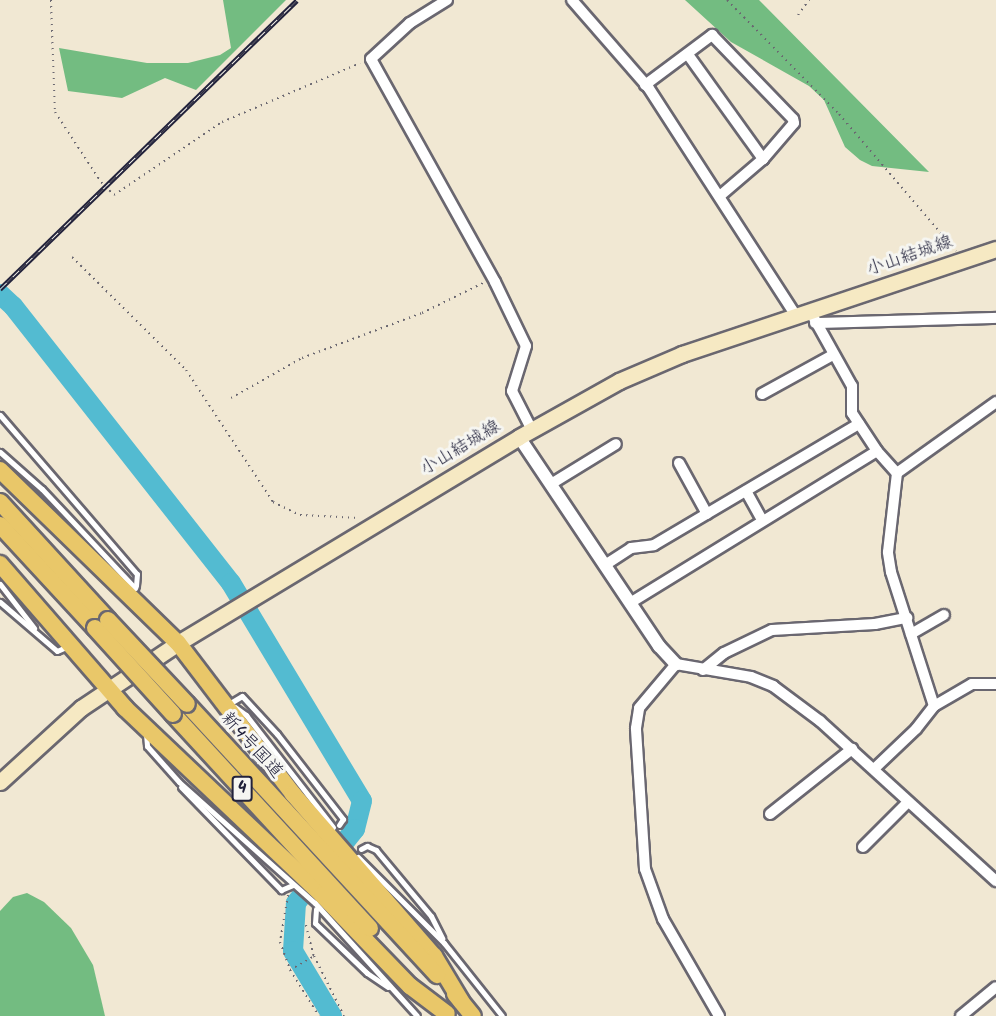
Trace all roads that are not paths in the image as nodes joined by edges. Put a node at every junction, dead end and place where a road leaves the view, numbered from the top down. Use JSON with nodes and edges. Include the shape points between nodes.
{"nodes":[{"id":1,"x":447,"y":0,"type":"edge"},
{"id":2,"x":572,"y":0,"type":"edge"},
{"id":3,"x":688,"y":56,"type":"junction"},
{"id":4,"x":645,"y":85,"type":"junction"},
{"id":5,"x":764,"y":159,"type":"junction"},
{"id":6,"x":721,"y":195,"type":"junction"},
{"id":7,"x":996,"y":249,"type":"edge"},
{"id":8,"x":807,"y":317,"type":"junction"},
{"id":9,"x":996,"y":318,"type":"edge"},
{"id":10,"x":833,"y":355,"type":"junction"},
{"id":11,"x":762,"y":394,"type":"dead end"},
{"id":12,"x":996,"y":402,"type":"edge"},
{"id":13,"x":0,"y":415,"type":"edge"},
{"id":14,"x":859,"y":424,"type":"junction"},
{"id":15,"x":525,"y":433,"type":"junction"},
{"id":16,"x":616,"y":444,"type":"dead end"},
{"id":17,"x":0,"y":452,"type":"edge"},
{"id":18,"x":877,"y":452,"type":"junction"},
{"id":19,"x":679,"y":463,"type":"dead end"},
{"id":20,"x":0,"y":470,"type":"edge"},
{"id":21,"x":897,"y":473,"type":"junction"},
{"id":22,"x":551,"y":484,"type":"junction"},
{"id":23,"x":746,"y":491,"type":"junction"},
{"id":24,"x":0,"y":502,"type":"edge"},
{"id":25,"x":707,"y":514,"type":"junction"},
{"id":26,"x":762,"y":520,"type":"junction"},
{"id":27,"x":0,"y":525,"type":"edge"},
{"id":28,"x":0,"y":564,"type":"edge"},
{"id":29,"x":605,"y":565,"type":"junction"},
{"id":30,"x":0,"y":584,"type":"edge"},
{"id":31,"x":133,"y":591,"type":"junction"},
{"id":32,"x":0,"y":602,"type":"edge"},
{"id":33,"x":630,"y":603,"type":"junction"},
{"id":34,"x":944,"y":615,"type":"dead end"},
{"id":35,"x":907,"y":618,"type":"junction"},
{"id":36,"x":101,"y":624,"type":"junction"},
{"id":37,"x":37,"y":632,"type":"junction"},
{"id":38,"x":911,"y":634,"type":"junction"},
{"id":39,"x":178,"y":643,"type":"junction"},
{"id":40,"x":69,"y":646,"type":"junction"},
{"id":41,"x":675,"y":664,"type":"junction"},
{"id":42,"x":703,"y":670,"type":"junction"},
{"id":43,"x":996,"y":684,"type":"edge"},
{"id":44,"x":108,"y":688,"type":"junction"},
{"id":45,"x":225,"y":706,"type":"junction"},
{"id":46,"x":934,"y":706,"type":"junction"},
{"id":47,"x":144,"y":726,"type":"junction"},
{"id":48,"x":852,"y":749,"type":"junction"},
{"id":49,"x":874,"y":769,"type":"junction"},
{"id":50,"x":0,"y":782,"type":"edge"},
{"id":51,"x":179,"y":782,"type":"junction"},
{"id":52,"x":908,"y":802,"type":"junction"},
{"id":53,"x":770,"y":814,"type":"dead end"},
{"id":54,"x":863,"y":847,"type":"dead end"},
{"id":55,"x":313,"y":861,"type":"junction"},
{"id":56,"x":336,"y":878,"type":"junction"},
{"id":57,"x":996,"y":881,"type":"edge"},
{"id":58,"x":444,"y":943,"type":"junction"},
{"id":59,"x":996,"y":987,"type":"edge"},
{"id":60,"x":394,"y":992,"type":"junction"},
{"id":61,"x":448,"y":1015,"type":"edge"},
{"id":62,"x":417,"y":1016,"type":"edge"},
{"id":63,"x":473,"y":1016,"type":"edge"},
{"id":64,"x":502,"y":1016,"type":"edge"},
{"id":65,"x":719,"y":1016,"type":"edge"},
{"id":66,"x":961,"y":1016,"type":"edge"}],
"edges":[{"from":1,"to":15,"type":"street","via":[[410,23],[371,59],[493,278],[526,346],[513,391]]},
{"from":2,"to":4,"type":"street"},
{"from":3,"to":4,"type":"street"},
{"from":3,"to":5,"type":"street"},
{"from":3,"to":5,"type":"street","via":[[712,35],[793,119],[794,123]]},
{"from":4,"to":6,"type":"street"},
{"from":5,"to":6,"type":"street"},
{"from":6,"to":8,"type":"street"},
{"from":7,"to":8,"type":"main road","name":"小山結城線"},
{"from":8,"to":9,"type":"street"},
{"from":8,"to":10,"type":"street"},
{"from":8,"to":15,"type":"main road","name":"小山結城線","via":[[682,354],[633,375]]},
{"from":10,"to":11,"type":"street"},
{"from":10,"to":14,"type":"street","via":[[852,386],[852,413]]},
{"from":12,"to":21,"type":"street"},
{"from":13,"to":31,"type":"lane","via":[[137,574]]},
{"from":14,"to":18,"type":"street"},
{"from":14,"to":23,"type":"street"},
{"from":15,"to":22,"type":"street"},
{"from":15,"to":39,"type":"main road","name":"小山結城線"},
{"from":16,"to":22,"type":"street"},
{"from":17,"to":31,"type":"lane","via":[[42,489]]},
{"from":18,"to":21,"type":"street"},
{"from":18,"to":26,"type":"street"},
{"from":19,"to":25,"type":"street"},
{"from":20,"to":31,"type":"highway"},
{"from":21,"to":35,"type":"street","via":[[888,552]]},
{"from":22,"to":29,"type":"street"},
{"from":23,"to":25,"type":"street"},
{"from":23,"to":26,"type":"street"},
{"from":24,"to":36,"type":"highway","name":"新4号国道","number":"4"},
{"from":25,"to":29,"type":"street","via":[[654,545],[631,548]]},
{"from":26,"to":33,"type":"street"},
{"from":27,"to":36,"type":"highway","name":"新4号国道","number":"4"},
{"from":28,"to":40,"type":"highway"},
{"from":29,"to":33,"type":"street"},
{"from":30,"to":37,"type":"lane"},
{"from":31,"to":39,"type":"highway"},
{"from":32,"to":37,"type":"lane"},
{"from":33,"to":41,"type":"street"},
{"from":34,"to":38,"type":"street"},
{"from":35,"to":38,"type":"street"},
{"from":35,"to":42,"type":"street","via":[[875,624],[772,630],[732,649]]},
{"from":36,"to":55,"type":"highway","name":"新4号国道","number":"4","bridge":true},
{"from":37,"to":40,"type":"lane","via":[[57,651]]},
{"from":38,"to":46,"type":"street"},
{"from":39,"to":44,"type":"main road","name":"小山結城線"},
{"from":39,"to":45,"type":"highway"},
{"from":40,"to":44,"type":"highway"},
{"from":41,"to":42,"type":"street"},
{"from":41,"to":65,"type":"street","via":[[639,708],[637,738],[645,869],[663,919]]},
{"from":42,"to":48,"type":"street","via":[[751,677],[773,686]]},
{"from":43,"to":46,"type":"street","via":[[972,684]]},
{"from":44,"to":47,"type":"highway"},
{"from":44,"to":50,"type":"main road","name":"小山結城線","via":[[46,736]]},
{"from":45,"to":55,"type":"highway"},
{"from":45,"to":55,"type":"lane","via":[[242,696],[343,819]]},
{"from":46,"to":49,"type":"street"},
{"from":47,"to":51,"type":"lane","via":[[147,746]]},
{"from":47,"to":55,"type":"highway"},
{"from":48,"to":49,"type":"street"},
{"from":48,"to":53,"type":"street"},
{"from":49,"to":52,"type":"street"},
{"from":51,"to":55,"type":"lane"},
{"from":51,"to":55,"type":"lane","via":[[184,794],[280,890]]},
{"from":52,"to":54,"type":"street"},
{"from":52,"to":57,"type":"street"},
{"from":55,"to":56,"type":"highway","name":"新4号国道","number":"4"},
{"from":55,"to":56,"type":"highway"},
{"from":55,"to":56,"type":"lane"},
{"from":56,"to":58,"type":"lane"},
{"from":56,"to":58,"type":"lane","via":[[367,846],[376,850],[431,916]]},
{"from":56,"to":60,"type":"lane"},
{"from":56,"to":60,"type":"lane","via":[[313,915],[315,923],[367,974]]},
{"from":56,"to":61,"type":"highway","name":"新4号国道","number":"4"},
{"from":56,"to":63,"type":"highway","name":"新4号国道","number":"4"},
{"from":58,"to":64,"type":"lane"},
{"from":59,"to":66,"type":"street"},
{"from":60,"to":62,"type":"lane"}]}
